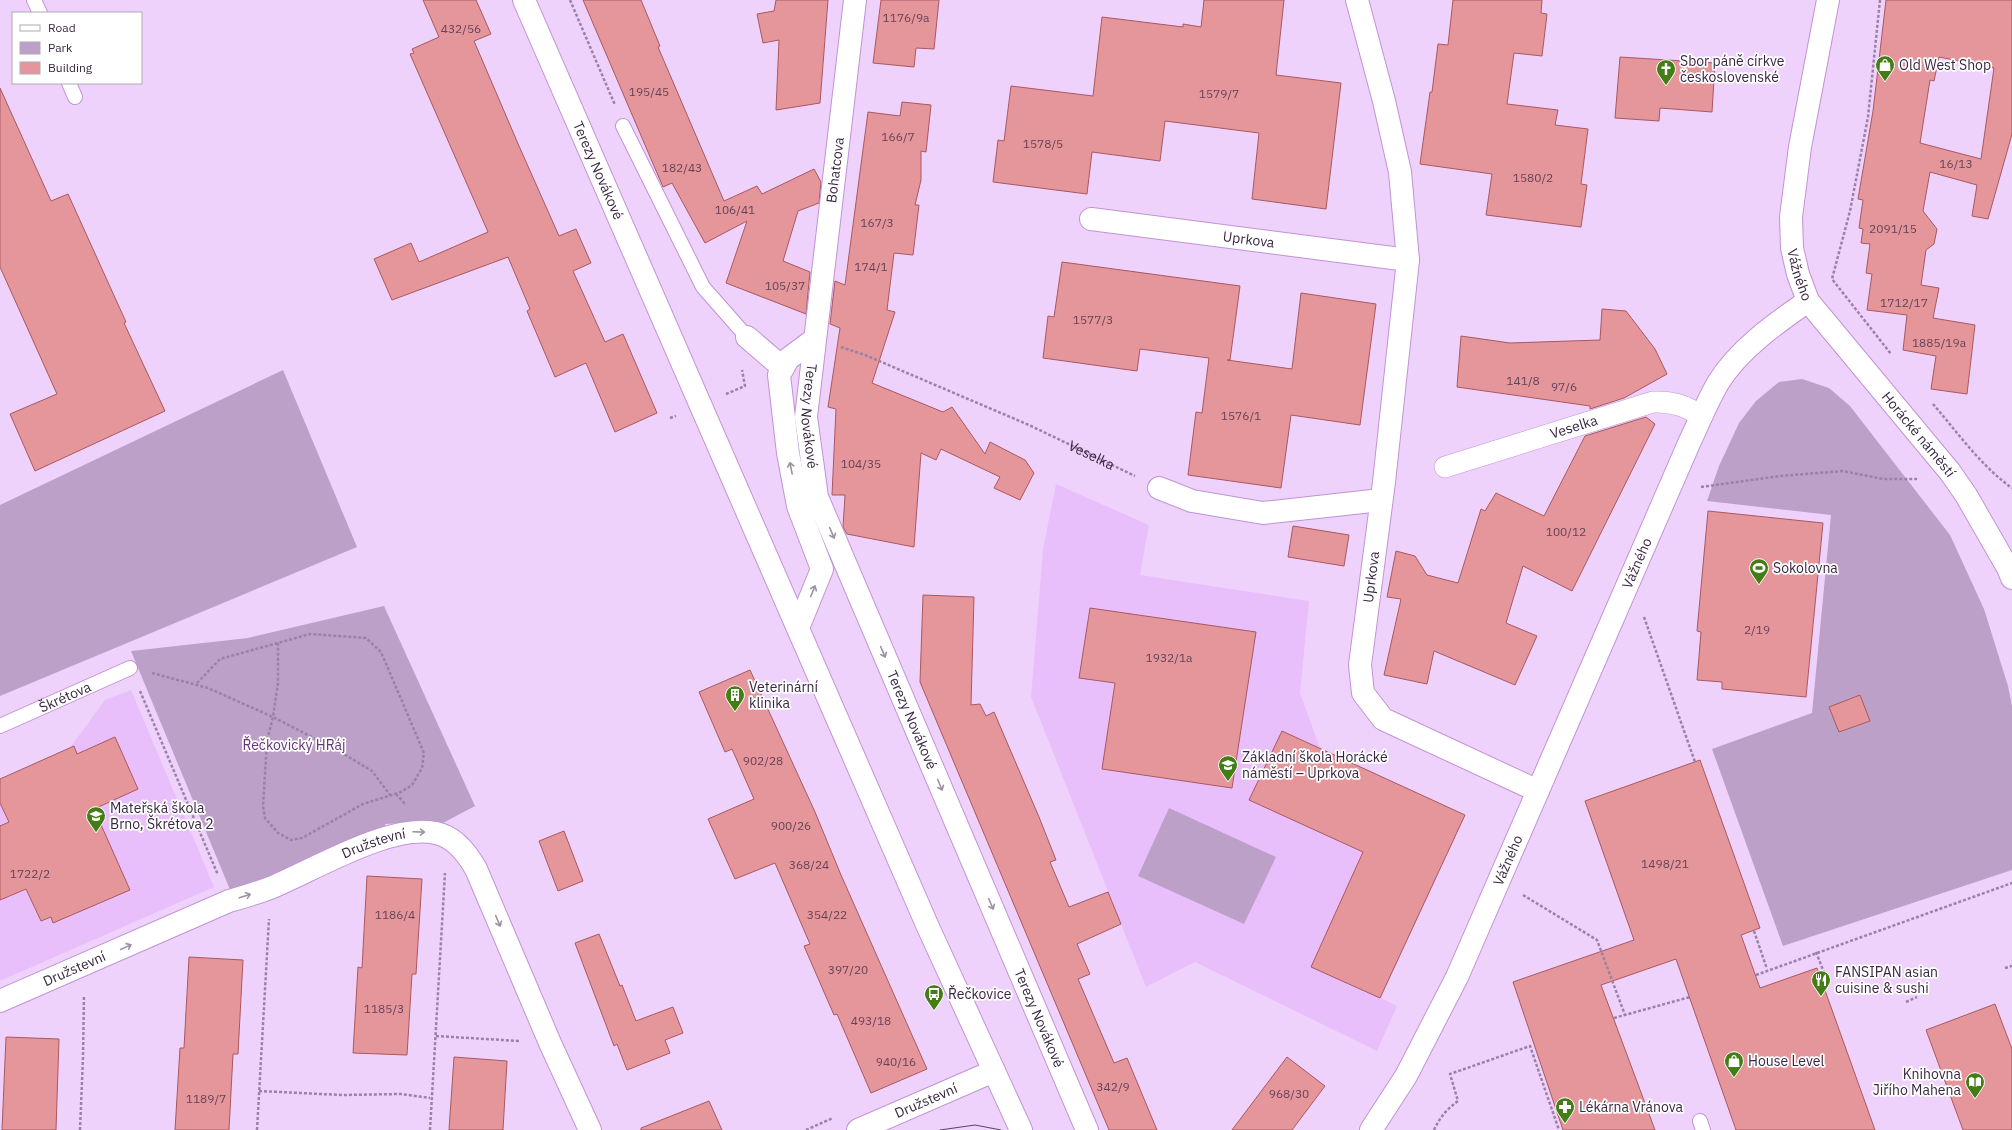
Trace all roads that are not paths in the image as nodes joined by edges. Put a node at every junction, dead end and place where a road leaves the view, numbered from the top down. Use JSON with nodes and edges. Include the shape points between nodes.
{"nodes":[{"id":1,"x":34,"y":0,"type":"edge"},
{"id":2,"x":524,"y":0,"type":"edge"},
{"id":3,"x":855,"y":0,"type":"edge"},
{"id":4,"x":1357,"y":0,"type":"edge"},
{"id":5,"x":1828,"y":0,"type":"edge"},
{"id":6,"x":40,"y":12,"type":"edge"},
{"id":7,"x":69,"y":84,"type":"edge"},
{"id":8,"x":75,"y":97,"type":"dead end"},
{"id":9,"x":623,"y":126,"type":"road end"},
{"id":10,"x":1090,"y":219,"type":"dead end"},
{"id":11,"x":1408,"y":260,"type":"junction"},
{"id":12,"x":1808,"y":301,"type":"junction"},
{"id":13,"x":747,"y":337,"type":"joint"},
{"id":14,"x":815,"y":339,"type":"junction"},
{"id":15,"x":783,"y":368,"type":"junction"},
{"id":16,"x":1702,"y":416,"type":"junction"},
{"id":17,"x":1445,"y":468,"type":"dead end"},
{"id":18,"x":1159,"y":488,"type":"road end"},
{"id":19,"x":1380,"y":500,"type":"junction"},
{"id":20,"x":2011,"y":570,"type":"edge"},
{"id":21,"x":798,"y":628,"type":"junction"},
{"id":22,"x":130,"y":668,"type":"road end"},
{"id":23,"x":0,"y":726,"type":"edge"},
{"id":24,"x":1538,"y":791,"type":"junction"},
{"id":25,"x":0,"y":1001,"type":"edge"},
{"id":26,"x":994,"y":1071,"type":"junction"},
{"id":27,"x":590,"y":1130,"type":"edge"},
{"id":28,"x":858,"y":1130,"type":"edge"},
{"id":29,"x":1021,"y":1130,"type":"edge"},
{"id":30,"x":1086,"y":1130,"type":"edge"},
{"id":31,"x":1371,"y":1130,"type":"edge"}],
"edges":[{"from":1,"to":6,"type":"lane"},
{"from":2,"to":21,"type":"street","name":"Terezy Novákové"},
{"from":3,"to":14,"type":"street","name":"Bohatcova"},
{"from":4,"to":11,"type":"street","name":"Uprkova","via":[[1400,172]]},
{"from":5,"to":12,"type":"street","name":"Vážného","via":[[1800,146],[1791,217],[1792,248]]},
{"from":7,"to":8,"type":"lane"},
{"from":9,"to":13,"type":"lane","via":[[703,287]]},
{"from":10,"to":11,"type":"street","name":"Uprkova"},
{"from":11,"to":19,"type":"street","name":"Uprkova"},
{"from":12,"to":16,"type":"street","name":"Vážného","via":[[1765,332],[1742,354],[1718,382]]},
{"from":12,"to":20,"type":"street","name":"Horácké náměstí","via":[[1950,472]]},
{"from":13,"to":15,"type":"street","name":"Terezy Novákové"},
{"from":14,"to":15,"type":"street","name":"Terezy Novákové","via":[[788,359]]},
{"from":14,"to":30,"type":"street","name":"Terezy Novákové","one_way":true,"via":[[806,417],[817,497]]},
{"from":21,"to":15,"type":"street","name":"Terezy Novákové","one_way":true,"via":[[822,569],[798,506],[788,453],[779,375]]},
{"from":16,"to":17,"type":"street","name":"Veselka","via":[[1681,404],[1653,402]]},
{"from":16,"to":24,"type":"street","name":"Vážného"},
{"from":18,"to":19,"type":"street","via":[[1192,501],[1263,513]]},
{"from":19,"to":24,"type":"street","name":"Uprkova","via":[[1360,665],[1363,694],[1383,719]]},
{"from":21,"to":26,"type":"street","name":"Terezy Novákové","via":[[928,927]]},
{"from":22,"to":23,"type":"lane","name":"Škrétova"},
{"from":24,"to":31,"type":"street","name":"Vážného","via":[[1457,977],[1406,1076]]},
{"from":25,"to":27,"type":"street","name":"Družstevní","one_way":true,"via":[[229,901],[269,888],[386,837],[411,831],[430,832],[451,838],[476,868]]},
{"from":26,"to":28,"type":"street","name":"Družstevní"},
{"from":26,"to":29,"type":"street","name":"Terezy Novákové"}]}
